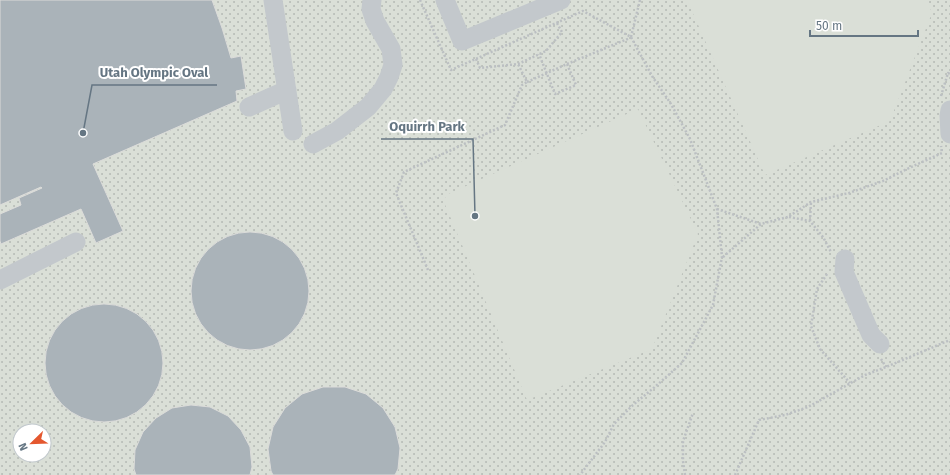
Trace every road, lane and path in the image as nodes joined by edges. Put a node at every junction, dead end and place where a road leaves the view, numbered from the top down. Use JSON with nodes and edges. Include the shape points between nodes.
{"nodes":[{"id":1,"x":273,"y":0,"type":"edge"},
{"id":2,"x":372,"y":0,"type":"edge"},
{"id":3,"x":445,"y":0,"type":"edge"},
{"id":4,"x":561,"y":0,"type":"edge"},
{"id":5,"x":640,"y":0,"type":"edge"},
{"id":6,"x":583,"y":12,"type":"dead end"},
{"id":7,"x":557,"y":23,"type":"dead end"},
{"id":8,"x":631,"y":37,"type":"junction"},
{"id":9,"x":539,"y":54,"type":"junction"},
{"id":10,"x":476,"y":59,"type":"dead end"},
{"id":11,"x":518,"y":64,"type":"junction"},
{"id":12,"x":567,"y":64,"type":"junction"},
{"id":13,"x":547,"y":73,"type":"junction"},
{"id":14,"x":950,"y":74,"type":"edge"},
{"id":15,"x":527,"y":82,"type":"junction"},
{"id":16,"x":287,"y":90,"type":"junction"},
{"id":17,"x":945,"y":106,"type":"edge"},
{"id":18,"x":249,"y":107,"type":"dead end"},
{"id":19,"x":293,"y":131,"type":"dead end"},
{"id":20,"x":945,"y":139,"type":"edge"},
{"id":21,"x":313,"y":144,"type":"dead end"},
{"id":22,"x":811,"y":202,"type":"junction"},
{"id":23,"x":717,"y":209,"type":"junction"},
{"id":24,"x":788,"y":216,"type":"junction"},
{"id":25,"x":810,"y":221,"type":"junction"},
{"id":26,"x":761,"y":224,"type":"junction"},
{"id":27,"x":76,"y":242,"type":"dead end"},
{"id":28,"x":722,"y":257,"type":"junction"},
{"id":29,"x":838,"y":257,"type":"joint"},
{"id":30,"x":428,"y":270,"type":"dead end"},
{"id":31,"x":830,"y":271,"type":"dead end"},
{"id":32,"x":0,"y":280,"type":"edge"},
{"id":33,"x":950,"y":340,"type":"edge"},
{"id":34,"x":880,"y":344,"type":"dead end"},
{"id":35,"x":850,"y":383,"type":"junction"},
{"id":36,"x":693,"y":413,"type":"dead end"},
{"id":37,"x":580,"y":475,"type":"edge"},
{"id":38,"x":685,"y":475,"type":"edge"},
{"id":39,"x":735,"y":475,"type":"edge"}],
"edges":[{"from":1,"to":16,"type":"lane"},
{"from":2,"to":21,"type":"lane","via":[[370,9],[374,21],[391,49],[393,65],[389,77],[368,107],[337,131]]},
{"from":3,"to":4,"type":"lane","via":[[462,41]]},
{"from":5,"to":8,"type":"path"},
{"from":6,"to":8,"type":"path"},
{"from":7,"to":9,"type":"path","via":[[562,32],[546,51]]},
{"from":8,"to":12,"type":"path"},
{"from":8,"to":23,"type":"path","via":[[690,139]]},
{"from":9,"to":11,"type":"path"},
{"from":9,"to":13,"type":"path"},
{"from":10,"to":11,"type":"path","via":[[480,68]]},
{"from":11,"to":15,"type":"path"},
{"from":12,"to":13,"type":"path"},
{"from":12,"to":13,"type":"path","via":[[576,85],[555,94]]},
{"from":13,"to":15,"type":"path"},
{"from":14,"to":17,"type":"path","via":[[948,73]]},
{"from":15,"to":30,"type":"path","via":[[522,85],[505,125],[404,172],[396,193]]},
{"from":16,"to":18,"type":"lane"},
{"from":16,"to":19,"type":"lane"},
{"from":17,"to":20,"type":"lane","via":[[949,116]]},
{"from":20,"to":22,"type":"path","via":[[942,153],[883,181]]},
{"from":22,"to":24,"type":"path"},
{"from":22,"to":25,"type":"path"},
{"from":23,"to":26,"type":"path"},
{"from":23,"to":28,"type":"path"},
{"from":24,"to":25,"type":"path"},
{"from":24,"to":26,"type":"path"},
{"from":25,"to":29,"type":"path"},
{"from":26,"to":28,"type":"path"},
{"from":27,"to":32,"type":"lane"},
{"from":28,"to":37,"type":"path","via":[[713,305],[682,363],[614,424],[605,442]]},
{"from":29,"to":34,"type":"lane","via":[[871,335]]},
{"from":31,"to":35,"type":"path","via":[[817,289],[811,326],[820,349]]},
{"from":33,"to":35,"type":"path"},
{"from":35,"to":39,"type":"path","via":[[808,407],[759,420]]},
{"from":36,"to":38,"type":"path","via":[[683,441]]}]}
